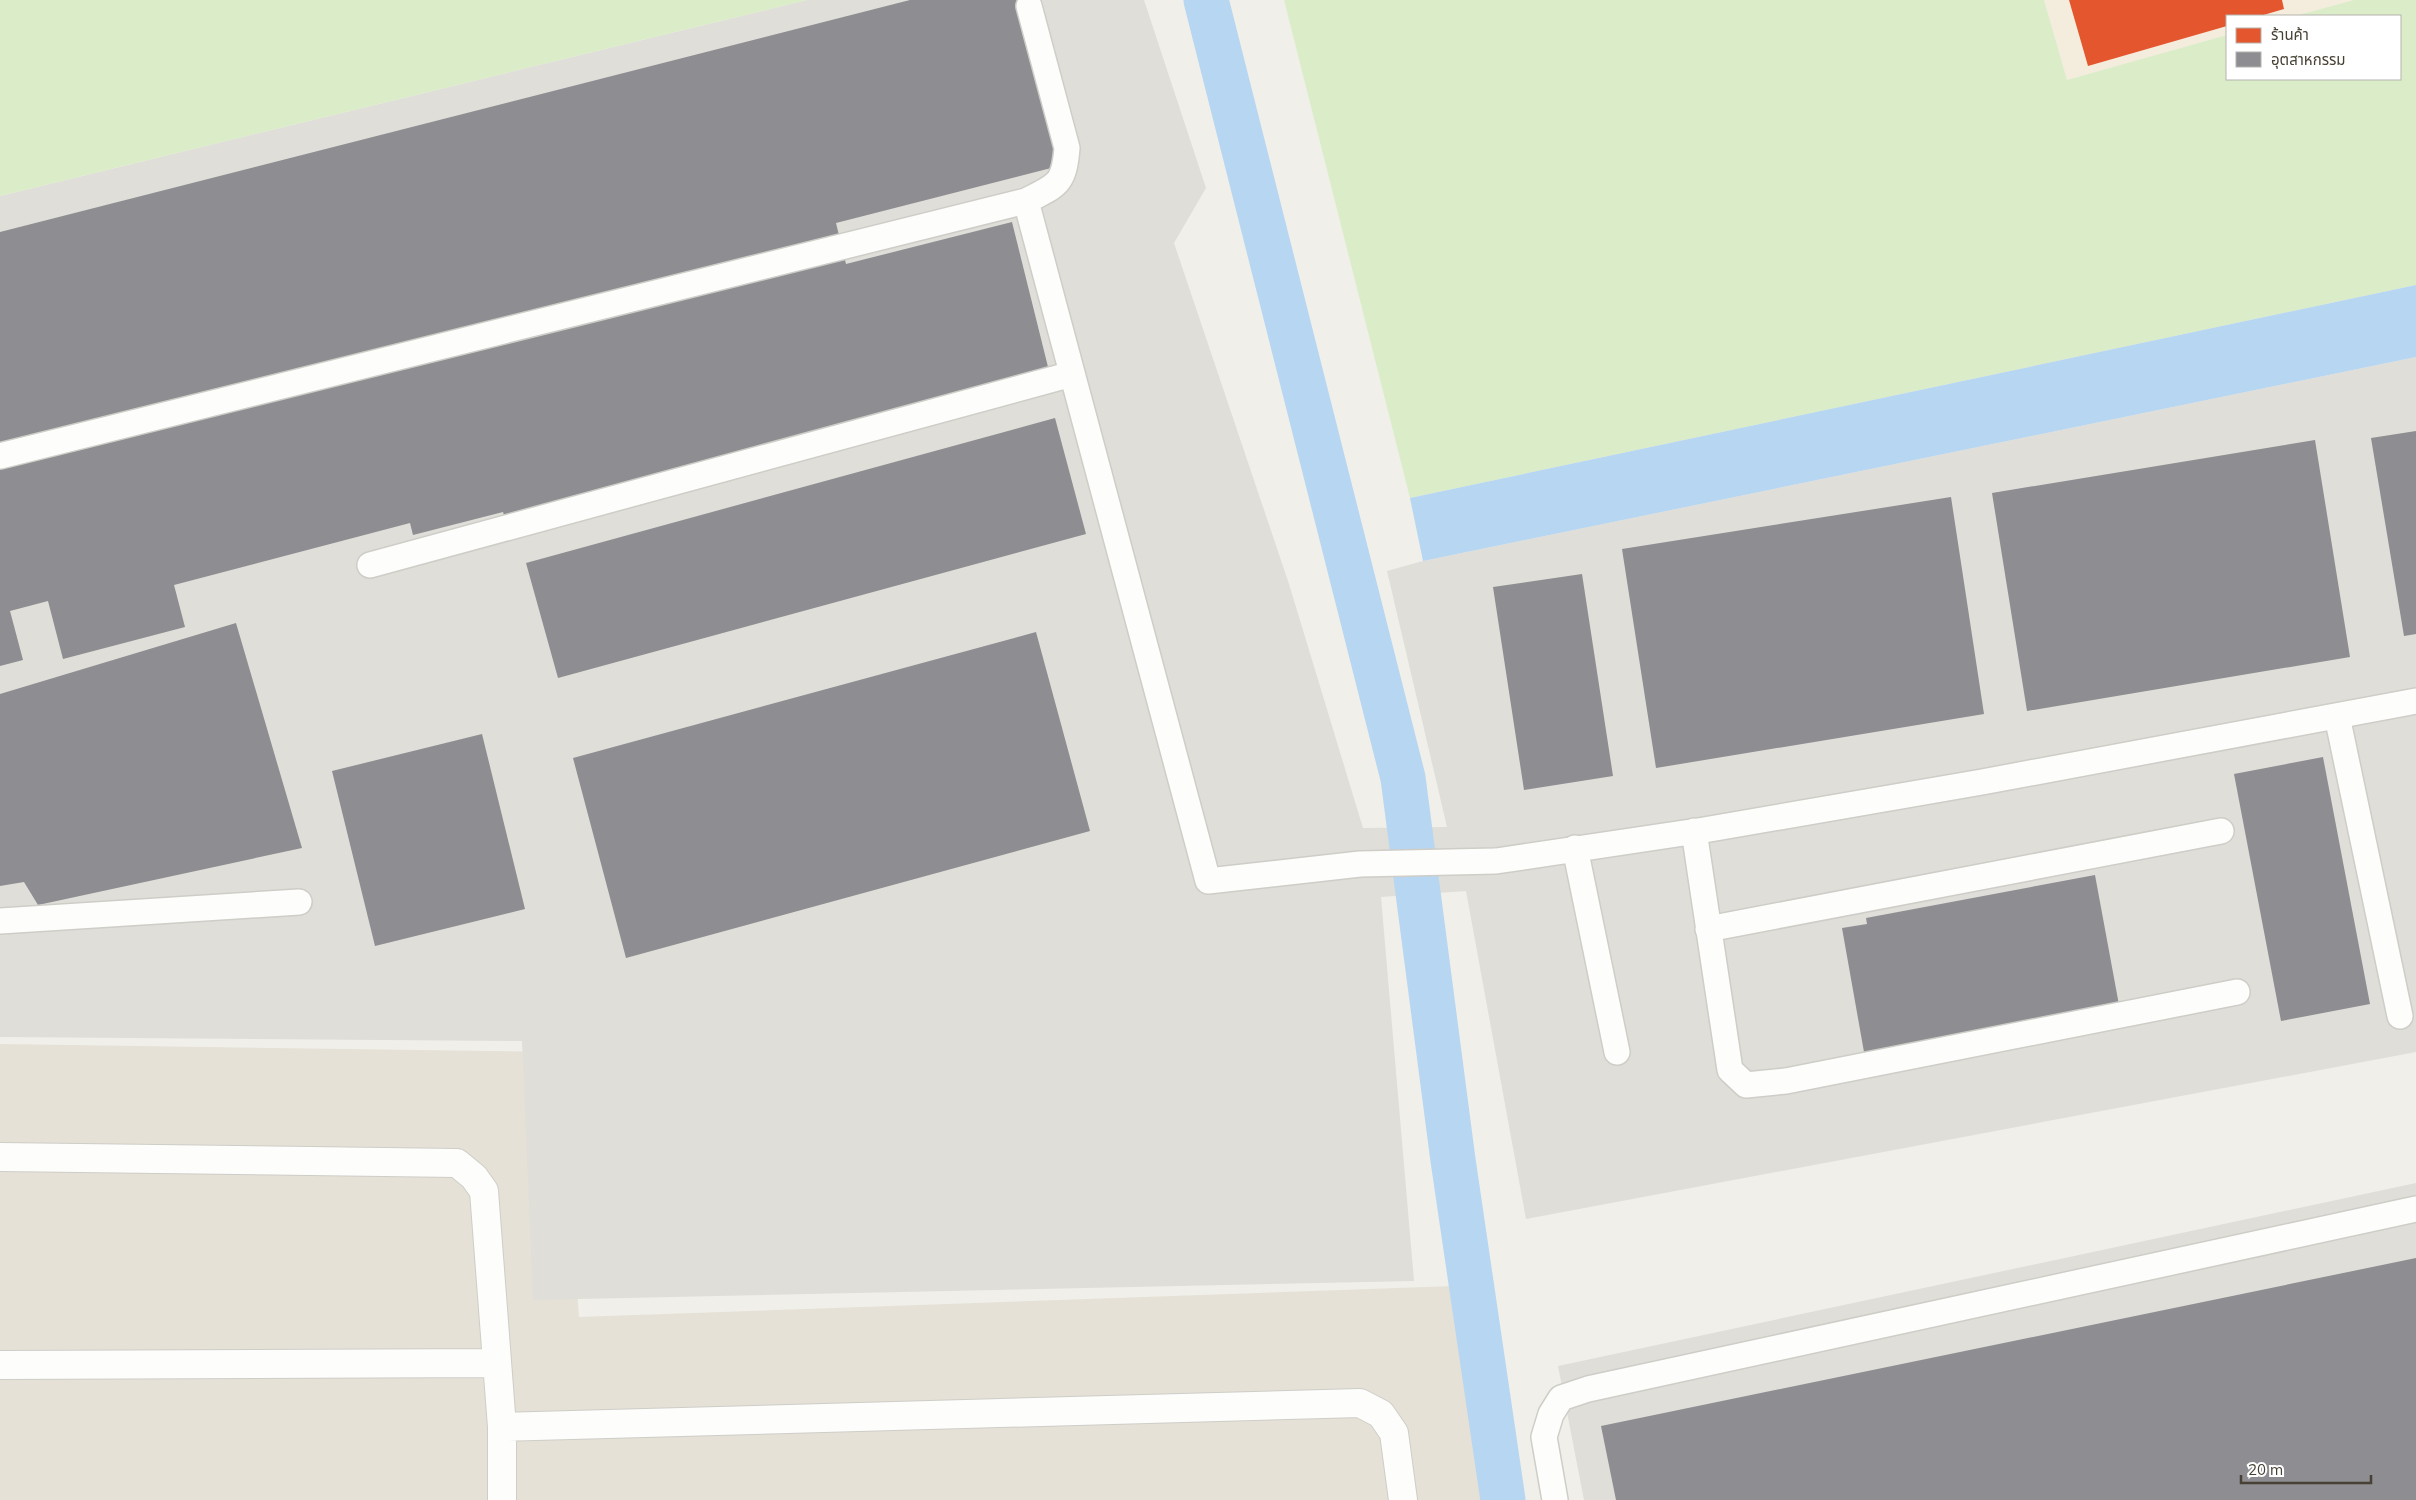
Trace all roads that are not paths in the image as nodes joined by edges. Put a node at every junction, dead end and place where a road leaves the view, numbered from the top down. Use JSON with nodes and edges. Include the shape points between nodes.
{"nodes":[{"id":1,"x":1029,"y":6,"type":"dead end"},
{"id":2,"x":1026,"y":201,"type":"junction"},
{"id":3,"x":1072,"y":374,"type":"junction"},
{"id":4,"x":0,"y":456,"type":"edge"},
{"id":5,"x":370,"y":565,"type":"dead end"},
{"id":6,"x":2416,"y":702,"type":"edge"},
{"id":7,"x":2337,"y":716,"type":"junction"},
{"id":8,"x":1694,"y":831,"type":"junction"},
{"id":9,"x":2221,"y":831,"type":"dead end"},
{"id":10,"x":1576,"y":848,"type":"junction"},
{"id":11,"x":299,"y":902,"type":"dead end"},
{"id":12,"x":0,"y":921,"type":"edge"},
{"id":13,"x":1708,"y":929,"type":"junction"},
{"id":14,"x":2237,"y":992,"type":"dead end"},
{"id":15,"x":2400,"y":1016,"type":"dead end"},
{"id":16,"x":1617,"y":1052,"type":"dead end"},
{"id":17,"x":0,"y":1157,"type":"edge"},
{"id":18,"x":2416,"y":1209,"type":"edge"},
{"id":19,"x":496,"y":1363,"type":"junction"},
{"id":20,"x":0,"y":1365,"type":"edge"},
{"id":21,"x":502,"y":1427,"type":"junction"},
{"id":22,"x":502,"y":1500,"type":"edge"},
{"id":23,"x":1403,"y":1500,"type":"edge"},
{"id":24,"x":1555,"y":1500,"type":"edge"}],
"edges":[{"from":1,"to":2,"type":"lane","via":[[1067,148],[1065,171],[1055,186]]},
{"from":2,"to":3,"type":"lane"},
{"from":2,"to":4,"type":"lane"},
{"from":3,"to":5,"type":"lane"},
{"from":3,"to":10,"type":"lane","via":[[1208,881],[1360,864],[1496,861]]},
{"from":6,"to":7,"type":"lane"},
{"from":7,"to":8,"type":"lane"},
{"from":7,"to":15,"type":"lane"},
{"from":8,"to":10,"type":"lane"},
{"from":8,"to":13,"type":"lane"},
{"from":9,"to":13,"type":"lane"},
{"from":10,"to":16,"type":"lane"},
{"from":11,"to":12,"type":"lane"},
{"from":13,"to":14,"type":"lane","via":[[1730,1070],[1746,1085],[1786,1081]]},
{"from":17,"to":19,"type":"street","via":[[457,1163],[474,1177],[484,1191]]},
{"from":18,"to":24,"type":"lane","via":[[1588,1389],[1561,1398],[1550,1414],[1544,1437]]},
{"from":19,"to":20,"type":"street"},
{"from":19,"to":21,"type":"street"},
{"from":21,"to":22,"type":"street"},
{"from":21,"to":23,"type":"street","via":[[1360,1403],[1381,1414],[1394,1433]]}]}
